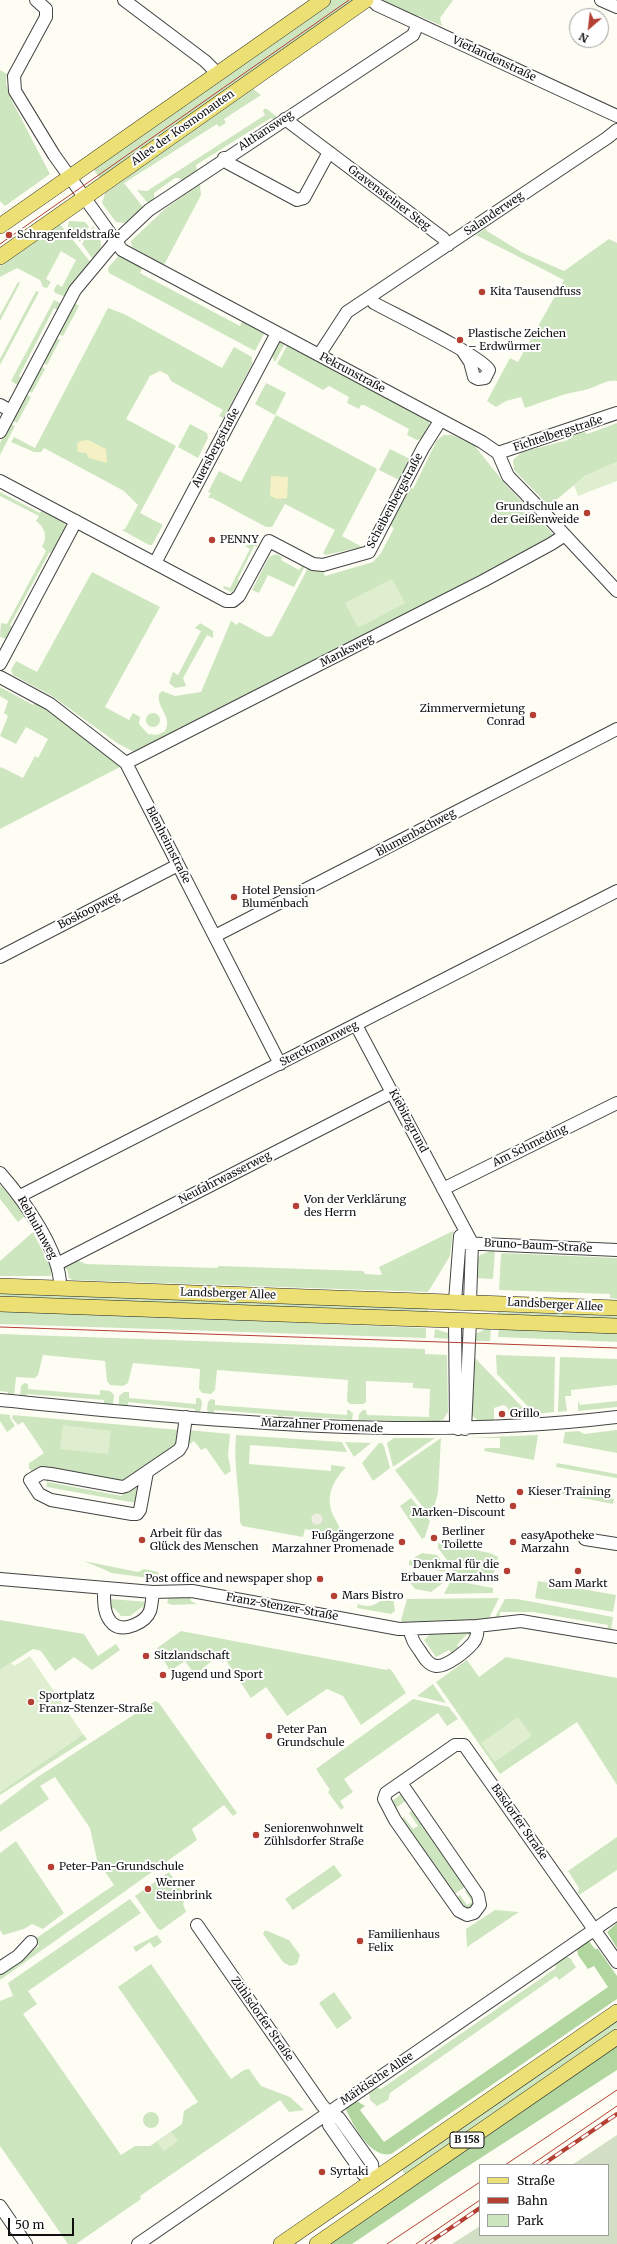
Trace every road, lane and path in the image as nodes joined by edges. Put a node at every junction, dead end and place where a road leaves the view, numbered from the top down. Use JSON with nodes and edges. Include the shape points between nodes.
{"nodes":[{"id":1,"x":36,"y":0,"type":"edge"},
{"id":2,"x":124,"y":0,"type":"edge"},
{"id":3,"x":323,"y":0,"type":"edge"},
{"id":4,"x":366,"y":0,"type":"edge"},
{"id":5,"x":372,"y":0,"type":"edge"},
{"id":6,"x":601,"y":0,"type":"edge"},
{"id":7,"x":617,"y":7,"type":"edge"},
{"id":8,"x":418,"y":24,"type":"junction"},
{"id":9,"x":218,"y":74,"type":"junction"},
{"id":10,"x":617,"y":116,"type":"edge"},
{"id":11,"x":285,"y":119,"type":"junction"},
{"id":12,"x":617,"y":130,"type":"edge"},
{"id":13,"x":329,"y":152,"type":"junction"},
{"id":14,"x":224,"y":158,"type":"junction"},
{"id":15,"x":70,"y":177,"type":"junction"},
{"id":16,"x":84,"y":197,"type":"junction"},
{"id":17,"x":0,"y":226,"type":"edge"},
{"id":18,"x":115,"y":242,"type":"junction"},
{"id":19,"x":448,"y":245,"type":"junction"},
{"id":20,"x":0,"y":257,"type":"edge"},
{"id":21,"x":370,"y":297,"type":"junction"},
{"id":22,"x":277,"y":333,"type":"junction"},
{"id":23,"x":462,"y":350,"type":"dead end"},
{"id":24,"x":319,"y":355,"type":"junction"},
{"id":25,"x":0,"y":405,"type":"edge"},
{"id":26,"x":11,"y":411,"type":"junction"},
{"id":27,"x":617,"y":413,"type":"edge"},
{"id":28,"x":440,"y":420,"type":"junction"},
{"id":29,"x":0,"y":432,"type":"edge"},
{"id":30,"x":498,"y":453,"type":"junction"},
{"id":31,"x":0,"y":481,"type":"edge"},
{"id":32,"x":76,"y":521,"type":"junction"},
{"id":33,"x":564,"y":534,"type":"junction"},
{"id":34,"x":155,"y":563,"type":"junction"},
{"id":35,"x":617,"y":591,"type":"edge"},
{"id":36,"x":0,"y":664,"type":"edge"},
{"id":37,"x":0,"y":677,"type":"edge"},
{"id":38,"x":617,"y":729,"type":"edge"},
{"id":39,"x":126,"y":763,"type":"junction"},
{"id":40,"x":178,"y":865,"type":"junction"},
{"id":41,"x":617,"y":891,"type":"edge"},
{"id":42,"x":215,"y":936,"type":"junction"},
{"id":43,"x":0,"y":957,"type":"edge"},
{"id":44,"x":356,"y":1025,"type":"junction"},
{"id":45,"x":280,"y":1064,"type":"junction"},
{"id":46,"x":393,"y":1092,"type":"junction"},
{"id":47,"x":617,"y":1104,"type":"edge"},
{"id":48,"x":0,"y":1173,"type":"edge"},
{"id":49,"x":443,"y":1189,"type":"junction"},
{"id":50,"x":20,"y":1196,"type":"junction"},
{"id":51,"x":466,"y":1243,"type":"junction"},
{"id":52,"x":617,"y":1250,"type":"edge"},
{"id":53,"x":57,"y":1264,"type":"junction"},
{"id":54,"x":0,"y":1286,"type":"edge"},
{"id":55,"x":60,"y":1288,"type":"junction"},
{"id":56,"x":463,"y":1301,"type":"junction"},
{"id":57,"x":0,"y":1304,"type":"edge"},
{"id":58,"x":617,"y":1308,"type":"edge"},
{"id":59,"x":455,"y":1321,"type":"junction"},
{"id":60,"x":470,"y":1321,"type":"junction"},
{"id":61,"x":617,"y":1326,"type":"edge"},
{"id":62,"x":0,"y":1400,"type":"edge"},
{"id":63,"x":186,"y":1417,"type":"junction"},
{"id":64,"x":617,"y":1417,"type":"edge"},
{"id":65,"x":462,"y":1429,"type":"junction"},
{"id":66,"x":147,"y":1472,"type":"junction"},
{"id":67,"x":585,"y":1538,"type":"dead end"},
{"id":68,"x":617,"y":1544,"type":"edge"},
{"id":69,"x":0,"y":1579,"type":"edge"},
{"id":70,"x":104,"y":1589,"type":"junction"},
{"id":71,"x":153,"y":1592,"type":"junction"},
{"id":72,"x":477,"y":1626,"type":"junction"},
{"id":73,"x":410,"y":1630,"type":"junction"},
{"id":74,"x":617,"y":1637,"type":"edge"},
{"id":75,"x":401,"y":1783,"type":"junction"},
{"id":76,"x":617,"y":1914,"type":"edge"},
{"id":77,"x":198,"y":1925,"type":"dead end"},
{"id":78,"x":594,"y":1929,"type":"junction"},
{"id":79,"x":31,"y":1942,"type":"dead end"},
{"id":80,"x":617,"y":1962,"type":"edge"},
{"id":81,"x":0,"y":1968,"type":"edge"},
{"id":82,"x":617,"y":2012,"type":"edge"},
{"id":83,"x":617,"y":2037,"type":"edge"},
{"id":84,"x":328,"y":2112,"type":"junction"},
{"id":85,"x":374,"y":2180,"type":"junction"},
{"id":86,"x":386,"y":2196,"type":"junction"},
{"id":87,"x":0,"y":2206,"type":"edge"},
{"id":88,"x":26,"y":2244,"type":"edge"},
{"id":89,"x":138,"y":2244,"type":"edge"},
{"id":90,"x":281,"y":2244,"type":"edge"},
{"id":91,"x":317,"y":2244,"type":"edge"}],
"edges":[{"from":1,"to":15,"type":"street","name":"Pekrunstraße","via":[[46,9],[46,17],[14,76],[15,91],[26,102]]},
{"from":2,"to":9,"type":"street","via":[[207,62]]},
{"from":3,"to":9,"type":"main road"},
{"from":4,"to":16,"type":"main road","name":"Allee der Kosmonauten"},
{"from":5,"to":8,"type":"street","name":"Vierlandenstraße","via":[[377,5]]},
{"from":6,"to":7,"type":"street"},
{"from":8,"to":10,"type":"street","name":"Vierlandenstraße"},
{"from":8,"to":11,"type":"street","name":"Althansweg","via":[[413,35]]},
{"from":9,"to":15,"type":"main road"},
{"from":11,"to":13,"type":"street","name":"Gravensteiner Steg"},
{"from":11,"to":14,"type":"street","name":"Althansweg"},
{"from":12,"to":19,"type":"street","name":"Salanderweg"},
{"from":13,"to":14,"type":"street","via":[[304,198],[297,200],[228,163]]},
{"from":13,"to":19,"type":"street","name":"Gravensteiner Steg","via":[[443,238]]},
{"from":14,"to":18,"type":"street","name":"Althansweg","via":[[149,210]]},
{"from":15,"to":16,"type":"street","name":"Pekrunstraße"},
{"from":15,"to":17,"type":"main road"},
{"from":16,"to":18,"type":"street","name":"Pekrunstraße"},
{"from":16,"to":20,"type":"main road","name":"Allee der Kosmonauten"},
{"from":18,"to":22,"type":"street","name":"Pekrunstraße","via":[[122,250]]},
{"from":18,"to":26,"type":"street","via":[[75,290]]},
{"from":19,"to":21,"type":"street","name":"Salanderweg"},
{"from":21,"to":23,"type":"street","via":[[374,303]]},
{"from":21,"to":24,"type":"street","name":"Salanderweg","via":[[346,312]]},
{"from":22,"to":24,"type":"street","name":"Pekrunstraße"},
{"from":22,"to":34,"type":"street","name":"Auersbergstraße"},
{"from":24,"to":28,"type":"street","name":"Pekrunstraße"},
{"from":25,"to":26,"type":"street"},
{"from":26,"to":29,"type":"street"},
{"from":27,"to":30,"type":"street","name":"Fichtelbergstraße"},
{"from":28,"to":30,"type":"street","name":"Pekrunstraße"},
{"from":28,"to":34,"type":"street","name":"Scheibenbergstraße","via":[[369,552],[323,565],[313,564],[268,541],[234,601],[226,601]]},
{"from":30,"to":33,"type":"street","via":[[508,476]]},
{"from":31,"to":32,"type":"street"},
{"from":32,"to":34,"type":"street"},
{"from":32,"to":36,"type":"street"},
{"from":33,"to":35,"type":"street"},
{"from":33,"to":39,"type":"street","name":"Manksweg","via":[[551,544],[483,581]]},
{"from":37,"to":39,"type":"street","name":"Blenheimstraße","via":[[50,704]]},
{"from":38,"to":42,"type":"street","name":"Blumenbachweg"},
{"from":39,"to":40,"type":"street","name":"Blenheimstraße"},
{"from":40,"to":42,"type":"street","name":"Blenheimstraße"},
{"from":40,"to":43,"type":"street","name":"Boskoopweg"},
{"from":41,"to":44,"type":"street","name":"Sterckmannweg"},
{"from":42,"to":45,"type":"street","name":"Blenheimstraße"},
{"from":44,"to":45,"type":"street","name":"Sterckmannweg"},
{"from":44,"to":46,"type":"street","name":"Kiebitzgrund"},
{"from":45,"to":50,"type":"street","name":"Sterckmannweg"},
{"from":46,"to":49,"type":"street","name":"Kiebitzgrund"},
{"from":46,"to":53,"type":"street","name":"Neufahrwasserweg"},
{"from":47,"to":49,"type":"street","name":"Am Schmeding"},
{"from":48,"to":50,"type":"street","name":"Rebhuhnweg"},
{"from":49,"to":51,"type":"street","name":"Kiebitzgrund","via":[[458,1217]]},
{"from":50,"to":53,"type":"street","name":"Rebhuhnweg"},
{"from":51,"to":52,"type":"street","name":"Bruno-Baum-Straße"},
{"from":51,"to":56,"type":"street","name":"Kiebitzgrund"},
{"from":53,"to":55,"type":"street","name":"Rebhuhnweg"},
{"from":54,"to":55,"type":"main road","name":"Landsberger Allee"},
{"from":55,"to":56,"type":"main road","name":"Landsberger Allee"},
{"from":56,"to":58,"type":"main road","name":"Landsberger Allee"},
{"from":56,"to":59,"type":"main road"},
{"from":56,"to":60,"type":"main road"},
{"from":57,"to":59,"type":"main road","name":"Landsberger Allee"},
{"from":59,"to":60,"type":"main road","name":"Landsberger Allee"},
{"from":59,"to":65,"type":"street","via":[[456,1422]]},
{"from":60,"to":61,"type":"main road","name":"Landsberger Allee"},
{"from":60,"to":65,"type":"street"},
{"from":62,"to":63,"type":"street","name":"Marzahner Promenade"},
{"from":63,"to":65,"type":"street","name":"Marzahner Promenade","via":[[355,1428]]},
{"from":63,"to":66,"type":"street","via":[[179,1450]]},
{"from":64,"to":65,"type":"street","name":"Marzahner Promenade","via":[[542,1426]]},
{"from":66,"to":66,"type":"street","via":[[122,1487],[42,1473],[30,1480],[39,1494],[51,1500],[137,1514]]},
{"from":67,"to":68,"type":"street"},
{"from":69,"to":70,"type":"street","name":"Franz-Stenzer-Straße"},
{"from":70,"to":71,"type":"street","name":"Franz-Stenzer-Straße"},
{"from":70,"to":71,"type":"street","via":[[105,1610],[114,1624],[121,1627],[136,1624],[146,1616],[150,1610]]},
{"from":71,"to":73,"type":"street","name":"Franz-Stenzer-Straße","via":[[200,1592]]},
{"from":72,"to":73,"type":"street","name":"Franz-Stenzer-Straße"},
{"from":72,"to":73,"type":"street","via":[[473,1643],[447,1663],[438,1666],[430,1664],[426,1659],[411,1638]]},
{"from":72,"to":74,"type":"street","name":"Franz-Stenzer-Straße","via":[[521,1621]]},
{"from":75,"to":75,"type":"street","name":"Basdorfer Straße","via":[[386,1793],[385,1804],[459,1911],[467,1915],[474,1913],[480,1905],[478,1895]]},
{"from":75,"to":78,"type":"street","name":"Basdorfer Straße","via":[[455,1745],[464,1745]]},
{"from":76,"to":78,"type":"street","name":"Märkische Allee"},
{"from":77,"to":84,"type":"street","name":"Zühlsdorfer Straße"},
{"from":78,"to":80,"type":"street","name":"Basdorfer Straße"},
{"from":78,"to":84,"type":"street","name":"Märkische Allee"},
{"from":79,"to":81,"type":"street","via":[[18,1956]]},
{"from":82,"to":85,"type":"main road","number":"B 158"},
{"from":83,"to":86,"type":"main road","number":"B 158"},
{"from":84,"to":85,"type":"street","name":"Zühlsdorfer Straße","via":[[339,2118],[372,2164]]},
{"from":84,"to":89,"type":"street","name":"Märkische Allee"},
{"from":85,"to":86,"type":"main road"},
{"from":85,"to":90,"type":"main road","number":"B 158"},
{"from":86,"to":91,"type":"main road","number":"B 158"},
{"from":87,"to":88,"type":"street"}]}
